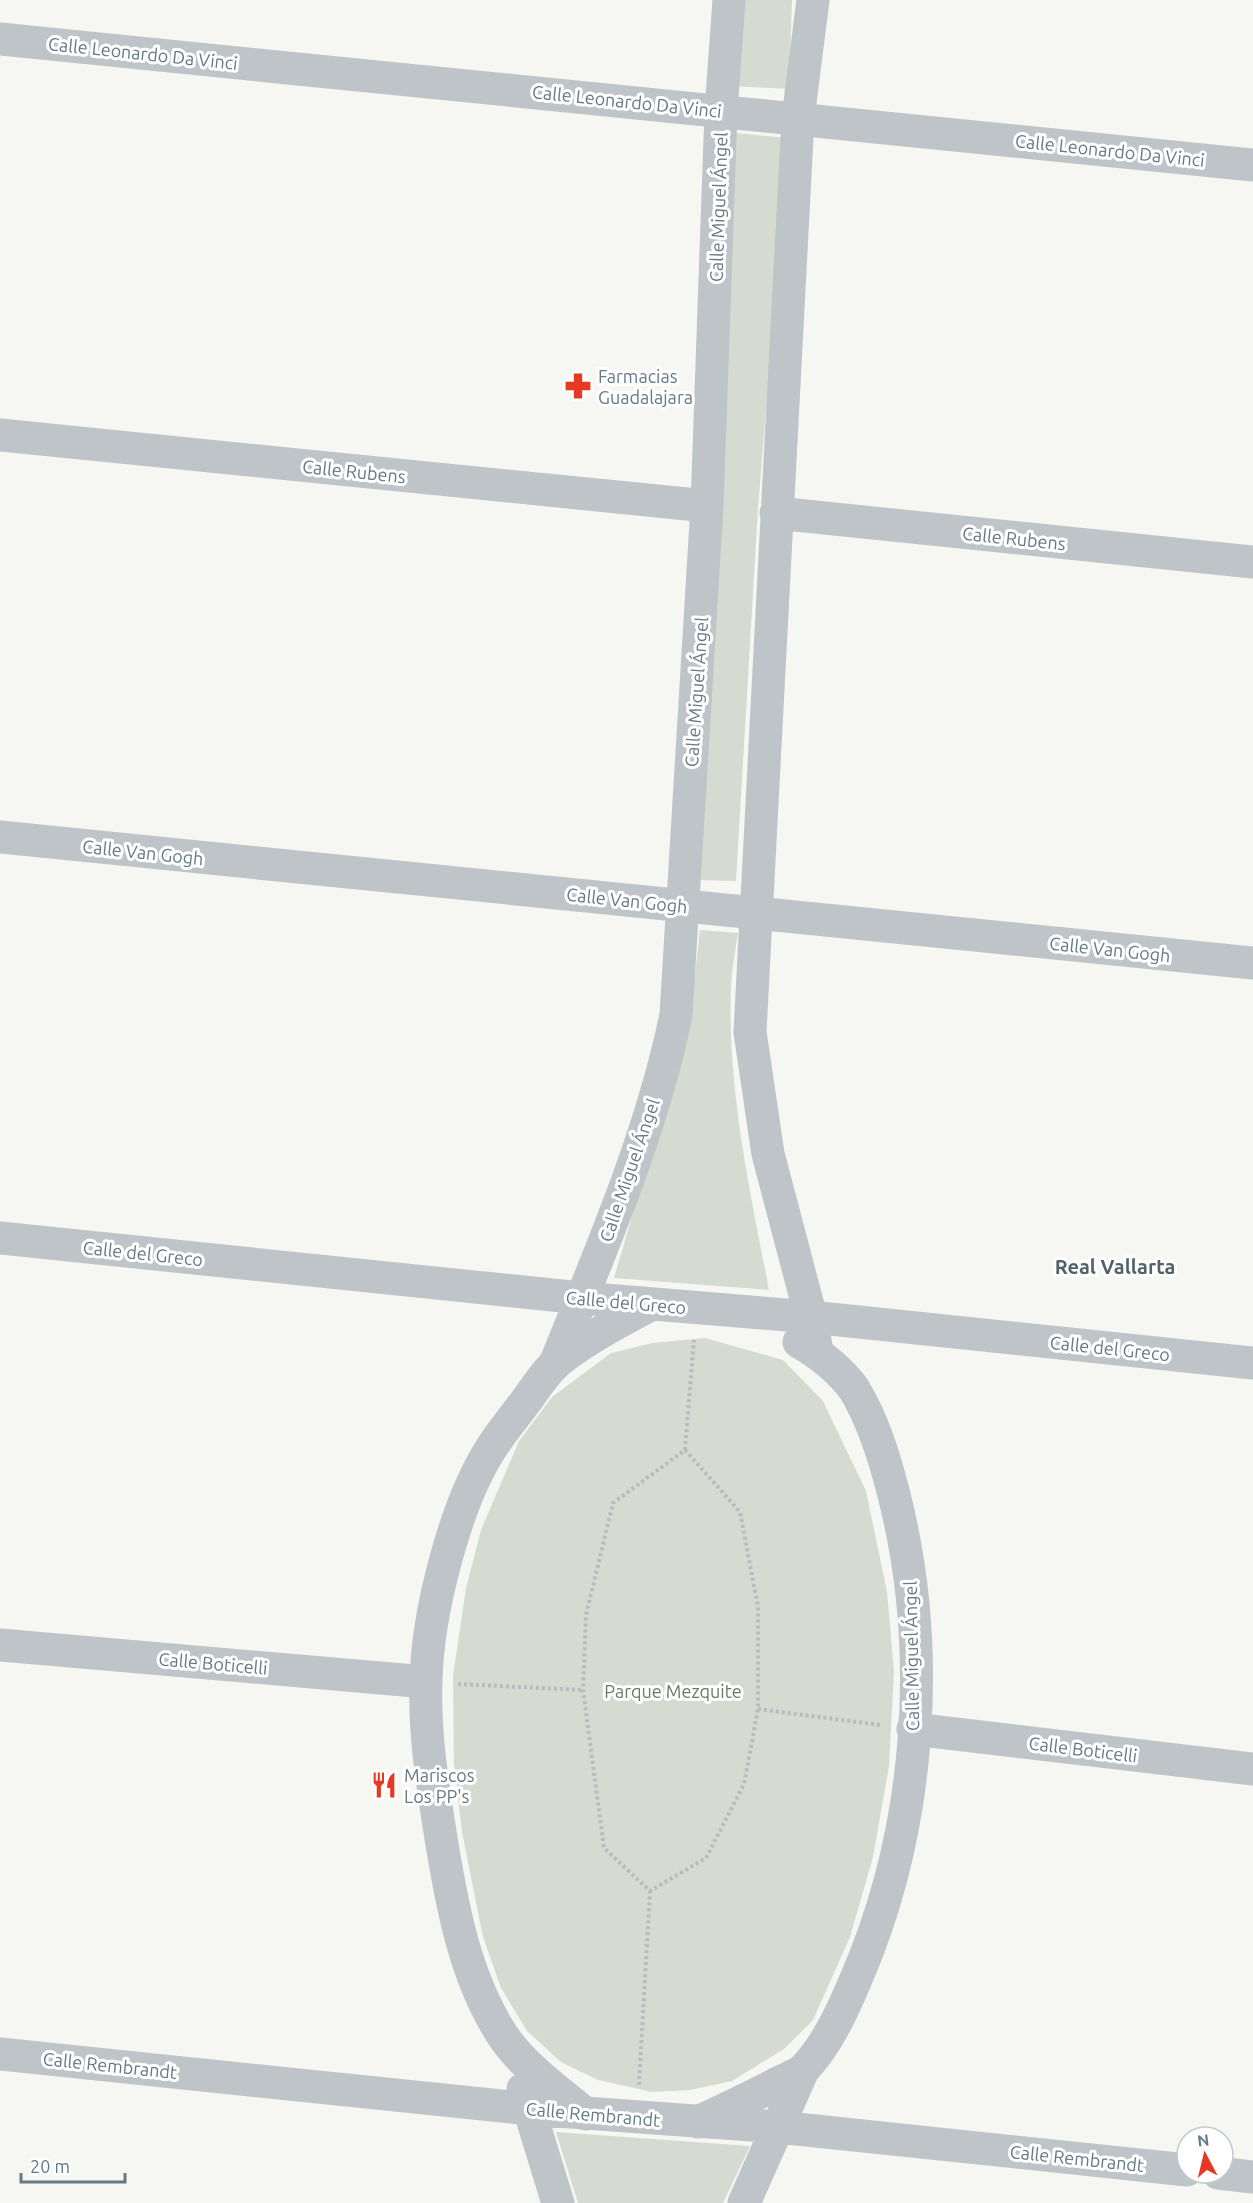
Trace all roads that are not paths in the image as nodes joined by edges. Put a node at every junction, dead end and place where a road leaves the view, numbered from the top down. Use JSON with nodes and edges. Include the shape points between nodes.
{"nodes":[{"id":1,"x":729,"y":0,"type":"edge"},
{"id":2,"x":813,"y":0,"type":"edge"},
{"id":3,"x":0,"y":39,"type":"edge"},
{"id":4,"x":721,"y":111,"type":"junction"},
{"id":5,"x":798,"y":118,"type":"junction"},
{"id":6,"x":1253,"y":165,"type":"edge"},
{"id":7,"x":0,"y":435,"type":"edge"},
{"id":8,"x":707,"y":506,"type":"junction"},
{"id":9,"x":776,"y":513,"type":"junction"},
{"id":10,"x":1253,"y":562,"type":"edge"},
{"id":11,"x":0,"y":837,"type":"edge"},
{"id":12,"x":682,"y":906,"type":"junction"},
{"id":13,"x":754,"y":913,"type":"junction"},
{"id":14,"x":1253,"y":963,"type":"edge"},
{"id":15,"x":0,"y":1238,"type":"edge"},
{"id":16,"x":581,"y":1298,"type":"junction"},
{"id":17,"x":652,"y":1304,"type":"junction"},
{"id":18,"x":742,"y":1311,"type":"junction"},
{"id":19,"x":811,"y":1317,"type":"junction"},
{"id":20,"x":817,"y":1352,"type":"junction"},
{"id":21,"x":1253,"y":1363,"type":"edge"},
{"id":22,"x":555,"y":1364,"type":"junction"},
{"id":23,"x":0,"y":1645,"type":"edge"},
{"id":24,"x":426,"y":1682,"type":"junction"},
{"id":25,"x":914,"y":1730,"type":"junction"},
{"id":26,"x":1253,"y":1769,"type":"edge"},
{"id":27,"x":504,"y":2037,"type":"junction"},
{"id":28,"x":0,"y":2054,"type":"edge"},
{"id":29,"x":803,"y":2070,"type":"junction"},
{"id":30,"x":530,"y":2109,"type":"junction"},
{"id":31,"x":586,"y":2114,"type":"junction"},
{"id":32,"x":697,"y":2122,"type":"junction"},
{"id":33,"x":778,"y":2127,"type":"junction"},
{"id":34,"x":1175,"y":2169,"type":"edge"},
{"id":35,"x":1235,"y":2175,"type":"edge"},
{"id":36,"x":1253,"y":2177,"type":"edge"},
{"id":37,"x":558,"y":2203,"type":"edge"},
{"id":38,"x":744,"y":2203,"type":"edge"}],
"edges":[{"from":1,"to":4,"type":"street","name":"Calle Miguel Ángel"},
{"from":2,"to":5,"type":"street"},
{"from":3,"to":4,"type":"street","name":"Calle Leonardo Da Vinci"},
{"from":4,"to":5,"type":"street","name":"Calle Leonardo Da Vinci"},
{"from":4,"to":8,"type":"street","name":"Calle Miguel Ángel"},
{"from":5,"to":6,"type":"street","name":"Calle Leonardo Da Vinci"},
{"from":5,"to":9,"type":"street"},
{"from":7,"to":8,"type":"street","name":"Calle Rubens"},
{"from":8,"to":12,"type":"street","name":"Calle Miguel Ángel"},
{"from":9,"to":10,"type":"street","name":"Calle Rubens"},
{"from":9,"to":13,"type":"street"},
{"from":11,"to":12,"type":"street","name":"Calle Van Gogh"},
{"from":12,"to":13,"type":"street","name":"Calle Van Gogh"},
{"from":12,"to":16,"type":"street","name":"Calle Miguel Ángel","via":[[676,1015],[666,1064],[618,1208]]},
{"from":13,"to":14,"type":"street","name":"Calle Van Gogh"},
{"from":13,"to":19,"type":"street","via":[[750,1032],[754,1064],[768,1154]]},
{"from":15,"to":16,"type":"street","name":"Calle del Greco"},
{"from":16,"to":17,"type":"street","name":"Calle del Greco"},
{"from":16,"to":22,"type":"street","name":"Calle Miguel Ángel"},
{"from":17,"to":18,"type":"street","name":"Calle del Greco"},
{"from":17,"to":22,"type":"street","name":"Calle Miguel Ángel"},
{"from":18,"to":19,"type":"street","name":"Calle del Greco"},
{"from":18,"to":20,"type":"street","name":"Calle Miguel Ángel"},
{"from":19,"to":20,"type":"street"},
{"from":19,"to":21,"type":"street","name":"Calle del Greco"},
{"from":20,"to":25,"type":"street","name":"Calle Miguel Ángel","via":[[853,1388],[881,1446],[897,1508],[910,1566]]},
{"from":22,"to":24,"type":"street","name":"Calle Miguel Ángel","via":[[491,1448],[464,1503],[433,1622]]},
{"from":23,"to":24,"type":"street","name":"Calle Boticelli"},
{"from":24,"to":27,"type":"street","name":"Calle Miguel Ángel","via":[[436,1804],[457,1925],[475,1980]]},
{"from":25,"to":26,"type":"street","name":"Calle Boticelli"},
{"from":25,"to":29,"type":"street","name":"Calle Miguel Ángel","via":[[902,1835],[873,1937],[841,2015]]},
{"from":27,"to":30,"type":"street","name":"Calle Miguel Ángel"},
{"from":27,"to":31,"type":"street","name":"Calle Miguel Ángel","via":[[542,2077]]},
{"from":28,"to":30,"type":"street","name":"Calle Rembrandt"},
{"from":29,"to":32,"type":"street","name":"Calle Miguel Ángel"},
{"from":29,"to":33,"type":"street","name":"Calle Miguel Ángel"},
{"from":30,"to":31,"type":"street","name":"Calle Rembrandt"},
{"from":30,"to":37,"type":"street","name":"Calle Miguel Ángel"},
{"from":31,"to":32,"type":"street","name":"Calle Rembrandt"},
{"from":32,"to":33,"type":"street","name":"Calle Rembrandt"},
{"from":33,"to":34,"type":"street","name":"Calle Rembrandt"},
{"from":33,"to":38,"type":"street","name":"Calle Miguel Ángel"},
{"from":35,"to":36,"type":"street"}]}
